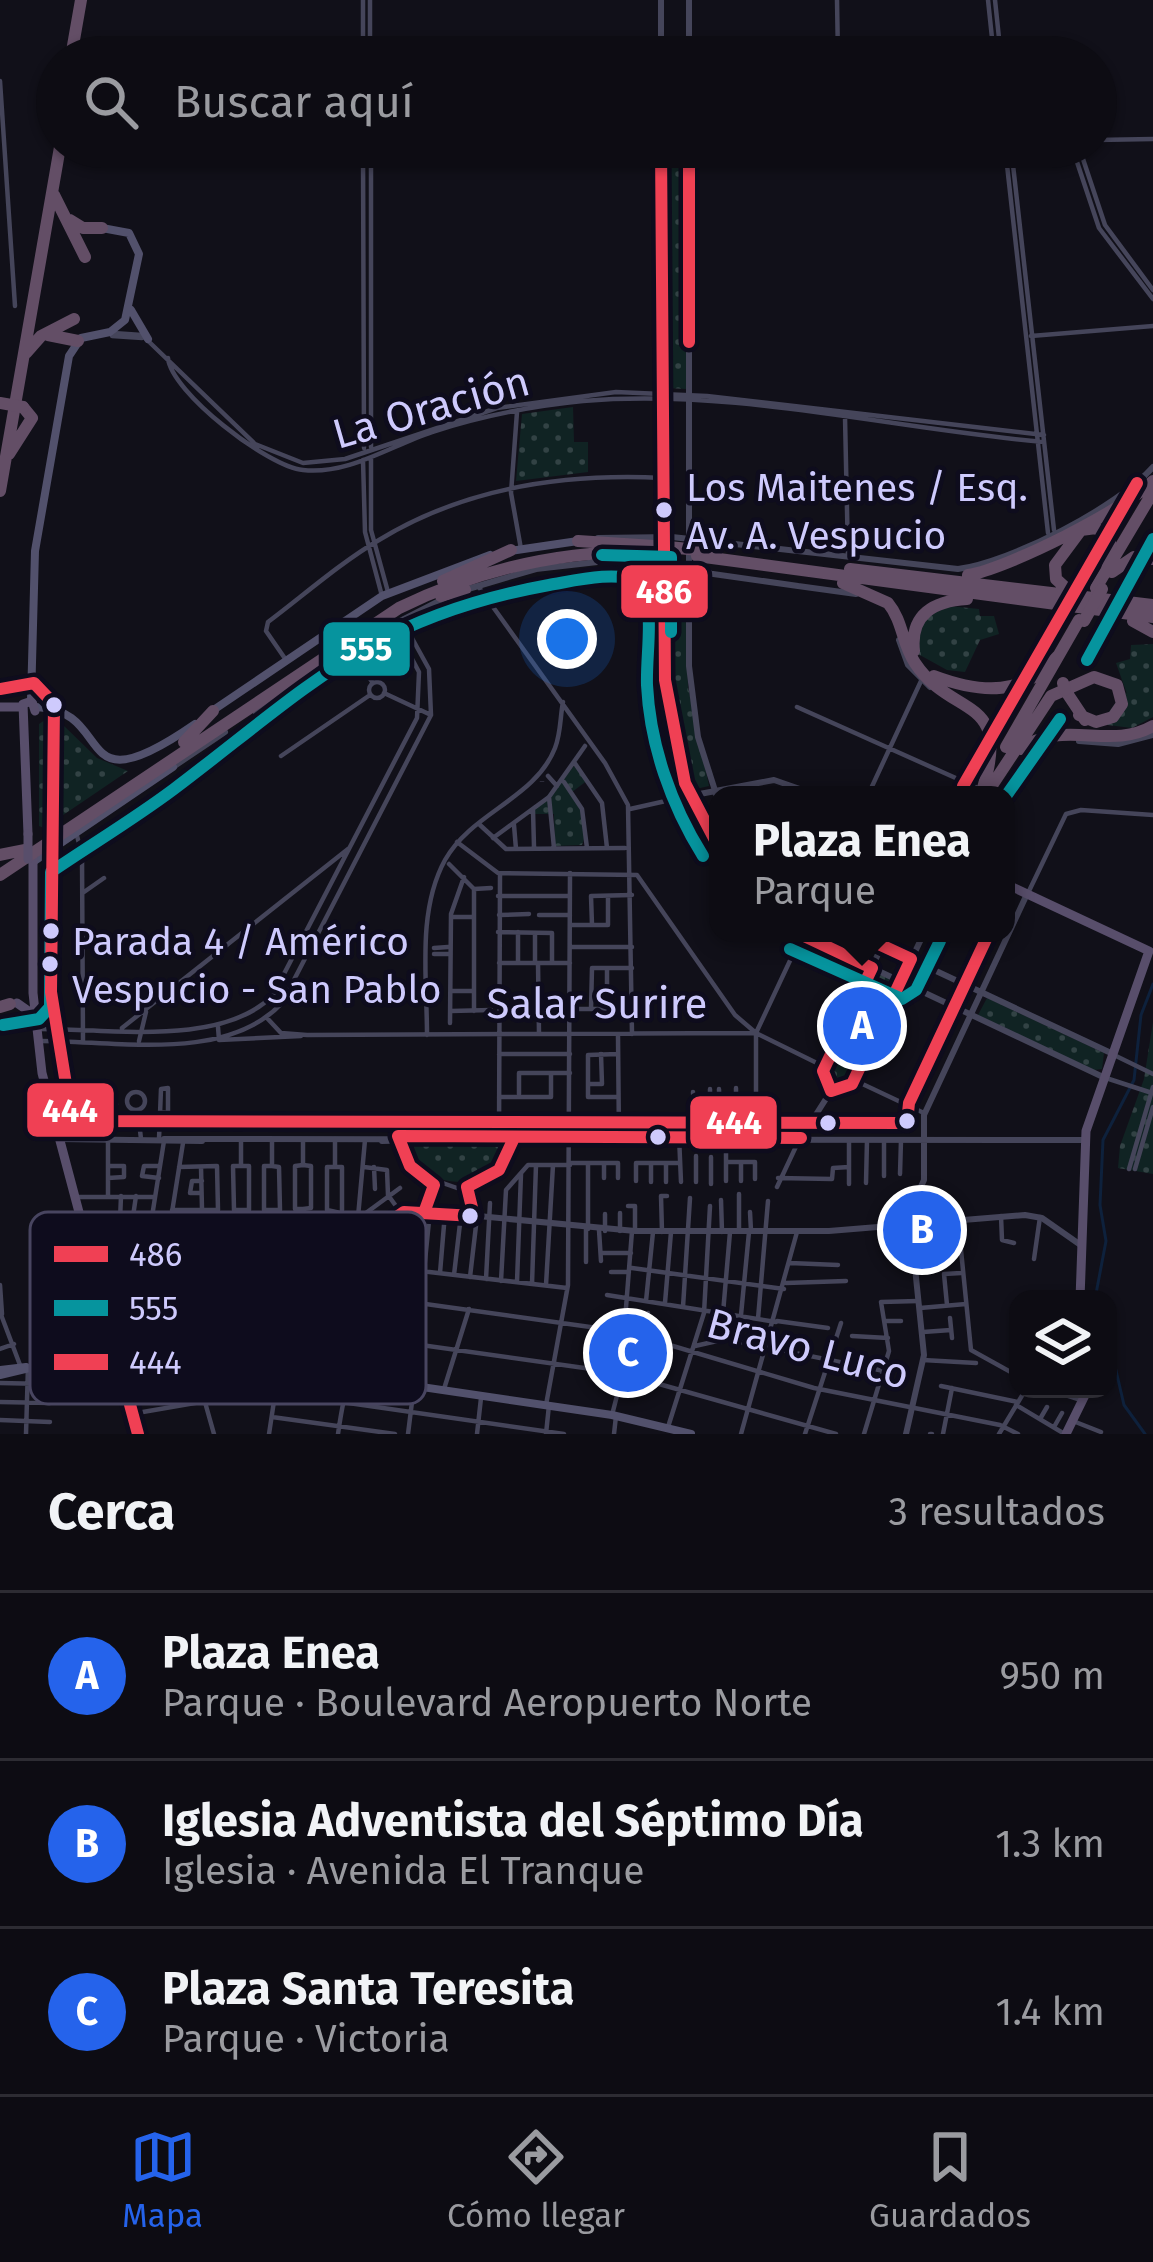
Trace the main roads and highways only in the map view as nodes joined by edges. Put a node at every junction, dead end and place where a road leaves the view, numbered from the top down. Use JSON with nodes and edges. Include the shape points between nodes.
{"nodes":[{"id":1,"x":83,"y":0,"type":"edge"},
{"id":2,"x":77,"y":36,"type":"edge"},
{"id":3,"x":51,"y":168,"type":"edge"},
{"id":4,"x":56,"y":168,"type":"edge"},
{"id":5,"x":53,"y":188,"type":"junction"},
{"id":6,"x":69,"y":219,"type":"junction"},
{"id":7,"x":102,"y":228,"type":"joint"},
{"id":8,"x":86,"y":257,"type":"dead end"},
{"id":9,"x":131,"y":307,"type":"junction"},
{"id":10,"x":74,"y":320,"type":"dead end"},
{"id":11,"x":41,"y":336,"type":"junction"},
{"id":12,"x":148,"y":339,"type":"road end"},
{"id":13,"x":74,"y":346,"type":"junction"},
{"id":14,"x":23,"y":360,"type":"junction"},
{"id":15,"x":0,"y":403,"type":"edge"},
{"id":16,"x":2,"y":462,"type":"edge"},
{"id":17,"x":1153,"y":481,"type":"edge"},
{"id":18,"x":0,"y":491,"type":"edge"},
{"id":19,"x":1153,"y":491,"type":"edge"},
{"id":20,"x":1153,"y":502,"type":"edge"},
{"id":21,"x":578,"y":541,"type":"joint"},
{"id":22,"x":660,"y":549,"type":"junction"},
{"id":23,"x":516,"y":550,"type":"junction"},
{"id":24,"x":693,"y":553,"type":"junction"},
{"id":25,"x":1153,"y":559,"type":"edge"},
{"id":26,"x":718,"y":567,"type":"junction"},
{"id":27,"x":844,"y":570,"type":"junction"},
{"id":28,"x":1109,"y":572,"type":"junction"},
{"id":29,"x":928,"y":574,"type":"junction"},
{"id":30,"x":443,"y":581,"type":"junction"},
{"id":31,"x":471,"y":588,"type":"road end"},
{"id":32,"x":1080,"y":595,"type":"junction"},
{"id":33,"x":968,"y":599,"type":"junction"},
{"id":34,"x":1153,"y":614,"type":"edge"},
{"id":35,"x":398,"y":618,"type":"junction"},
{"id":36,"x":1081,"y":620,"type":"junction"},
{"id":37,"x":1058,"y":656,"type":"junction"},
{"id":38,"x":0,"y":707,"type":"edge"},
{"id":39,"x":30,"y":708,"type":"junction"},
{"id":40,"x":213,"y":711,"type":"junction"},
{"id":41,"x":1079,"y":715,"type":"junction"},
{"id":42,"x":217,"y":727,"type":"junction"},
{"id":43,"x":1153,"y":727,"type":"edge"},
{"id":44,"x":184,"y":742,"type":"junction"},
{"id":45,"x":173,"y":767,"type":"joint"},
{"id":46,"x":999,"y":771,"type":"junction"},
{"id":47,"x":984,"y":786,"type":"edge"},
{"id":48,"x":987,"y":786,"type":"edge"},
{"id":49,"x":988,"y":786,"type":"edge"},
{"id":50,"x":0,"y":855,"type":"edge"},
{"id":51,"x":29,"y":858,"type":"junction"},
{"id":52,"x":0,"y":871,"type":"edge"},
{"id":53,"x":1015,"y":888,"type":"edge"},
{"id":54,"x":1147,"y":947,"type":"edge"},
{"id":55,"x":33,"y":1002,"type":"junction"},
{"id":56,"x":7,"y":1005,"type":"edge"},
{"id":57,"x":34,"y":1015,"type":"junction"},
{"id":58,"x":78,"y":1212,"type":"edge"},
{"id":59,"x":1081,"y":1290,"type":"edge"},
{"id":60,"x":30,"y":1365,"type":"edge"},
{"id":61,"x":0,"y":1376,"type":"edge"},
{"id":62,"x":426,"y":1387,"type":"edge"},
{"id":63,"x":1085,"y":1398,"type":"edge"},
{"id":64,"x":129,"y":1404,"type":"edge"},
{"id":65,"x":1059,"y":1432,"type":"edge"},
{"id":66,"x":687,"y":1433,"type":"edge"},
{"id":67,"x":138,"y":1434,"type":"edge"}],
"edges":[{"from":1,"to":2,"type":"highway"},
{"from":3,"to":16,"type":"highway"},
{"from":4,"to":5,"type":"highway"},
{"from":5,"to":6,"type":"highway"},
{"from":5,"to":14,"type":"highway"},
{"from":6,"to":7,"type":"highway"},
{"from":6,"to":8,"type":"highway"},
{"from":7,"to":9,"type":"main road","via":[[125,231],[138,244]]},
{"from":9,"to":12,"type":"main road"},
{"from":9,"to":13,"type":"main road","via":[[122,325]]},
{"from":10,"to":11,"type":"highway"},
{"from":11,"to":13,"type":"highway","via":[[60,335]]},
{"from":11,"to":14,"type":"highway"},
{"from":13,"to":39,"type":"main road","via":[[35,551]]},
{"from":14,"to":16,"type":"highway"},
{"from":15,"to":16,"type":"highway","bridge":true,"via":[[23,407],[32,418]]},
{"from":16,"to":18,"type":"highway"},
{"from":17,"to":29,"type":"highway","via":[[991,570]]},
{"from":19,"to":28,"type":"highway"},
{"from":20,"to":28,"type":"highway"},
{"from":21,"to":22,"type":"highway"},
{"from":21,"to":23,"type":"main road"},
{"from":22,"to":24,"type":"highway","bridge":true},
{"from":22,"to":30,"type":"highway","via":[[534,555]]},
{"from":22,"to":35,"type":"highway","via":[[531,562],[468,579]]},
{"from":23,"to":30,"type":"highway"},
{"from":23,"to":40,"type":"main road","via":[[385,594]]},
{"from":24,"to":26,"type":"highway"},
{"from":24,"to":27,"type":"highway"},
{"from":25,"to":28,"type":"highway","via":[[1134,557]]},
{"from":26,"to":27,"type":"highway"},
{"from":26,"to":34,"type":"highway"},
{"from":27,"to":29,"type":"highway"},
{"from":27,"to":33,"type":"highway"},
{"from":27,"to":34,"type":"highway"},
{"from":27,"to":47,"type":"highway","via":[[888,603],[916,665],[985,720],[993,746]]},
{"from":28,"to":32,"type":"highway","via":[[1106,534],[1090,528],[1073,535],[1054,573]]},
{"from":28,"to":36,"type":"highway","bridge":true},
{"from":29,"to":32,"type":"highway"},
{"from":30,"to":44,"type":"highway","via":[[354,626]]},
{"from":31,"to":35,"type":"highway"},
{"from":32,"to":34,"type":"highway","via":[[1128,601]]},
{"from":33,"to":34,"type":"highway","via":[[1133,621]]},
{"from":33,"to":37,"type":"highway","via":[[938,604],[917,622],[914,651],[931,674],[1020,687]]},
{"from":35,"to":42,"type":"highway"},
{"from":36,"to":37,"type":"highway"},
{"from":36,"to":41,"type":"highway","via":[[1065,658],[1064,687]]},
{"from":37,"to":48,"type":"highway"},
{"from":38,"to":39,"type":"main road"},
{"from":39,"to":40,"type":"main road","via":[[62,711],[100,752],[127,761],[150,755]]},
{"from":39,"to":51,"type":"main road","bridge":true},
{"from":40,"to":44,"type":"highway"},
{"from":41,"to":43,"type":"highway","via":[[1113,732]]},
{"from":41,"to":46,"type":"highway","via":[[1096,722],[1115,716],[1122,701],[1115,683],[1094,677],[1057,691]]},
{"from":42,"to":45,"type":"highway"},
{"from":42,"to":52,"type":"highway"},
{"from":43,"to":46,"type":"highway","via":[[1124,736],[1046,735]]},
{"from":44,"to":51,"type":"highway"},
{"from":45,"to":51,"type":"main road"},
{"from":46,"to":49,"type":"highway"},
{"from":50,"to":51,"type":"highway"},
{"from":51,"to":52,"type":"highway"},
{"from":51,"to":55,"type":"main road"},
{"from":53,"to":54,"type":"main road"},
{"from":54,"to":59,"type":"main road","via":[[1085,1140]]},
{"from":55,"to":56,"type":"main road"},
{"from":55,"to":57,"type":"main road"},
{"from":56,"to":57,"type":"main road"},
{"from":57,"to":58,"type":"main road"},
{"from":60,"to":61,"type":"main road"},
{"from":62,"to":66,"type":"main road"},
{"from":63,"to":65,"type":"main road"},
{"from":64,"to":67,"type":"main road"}]}
